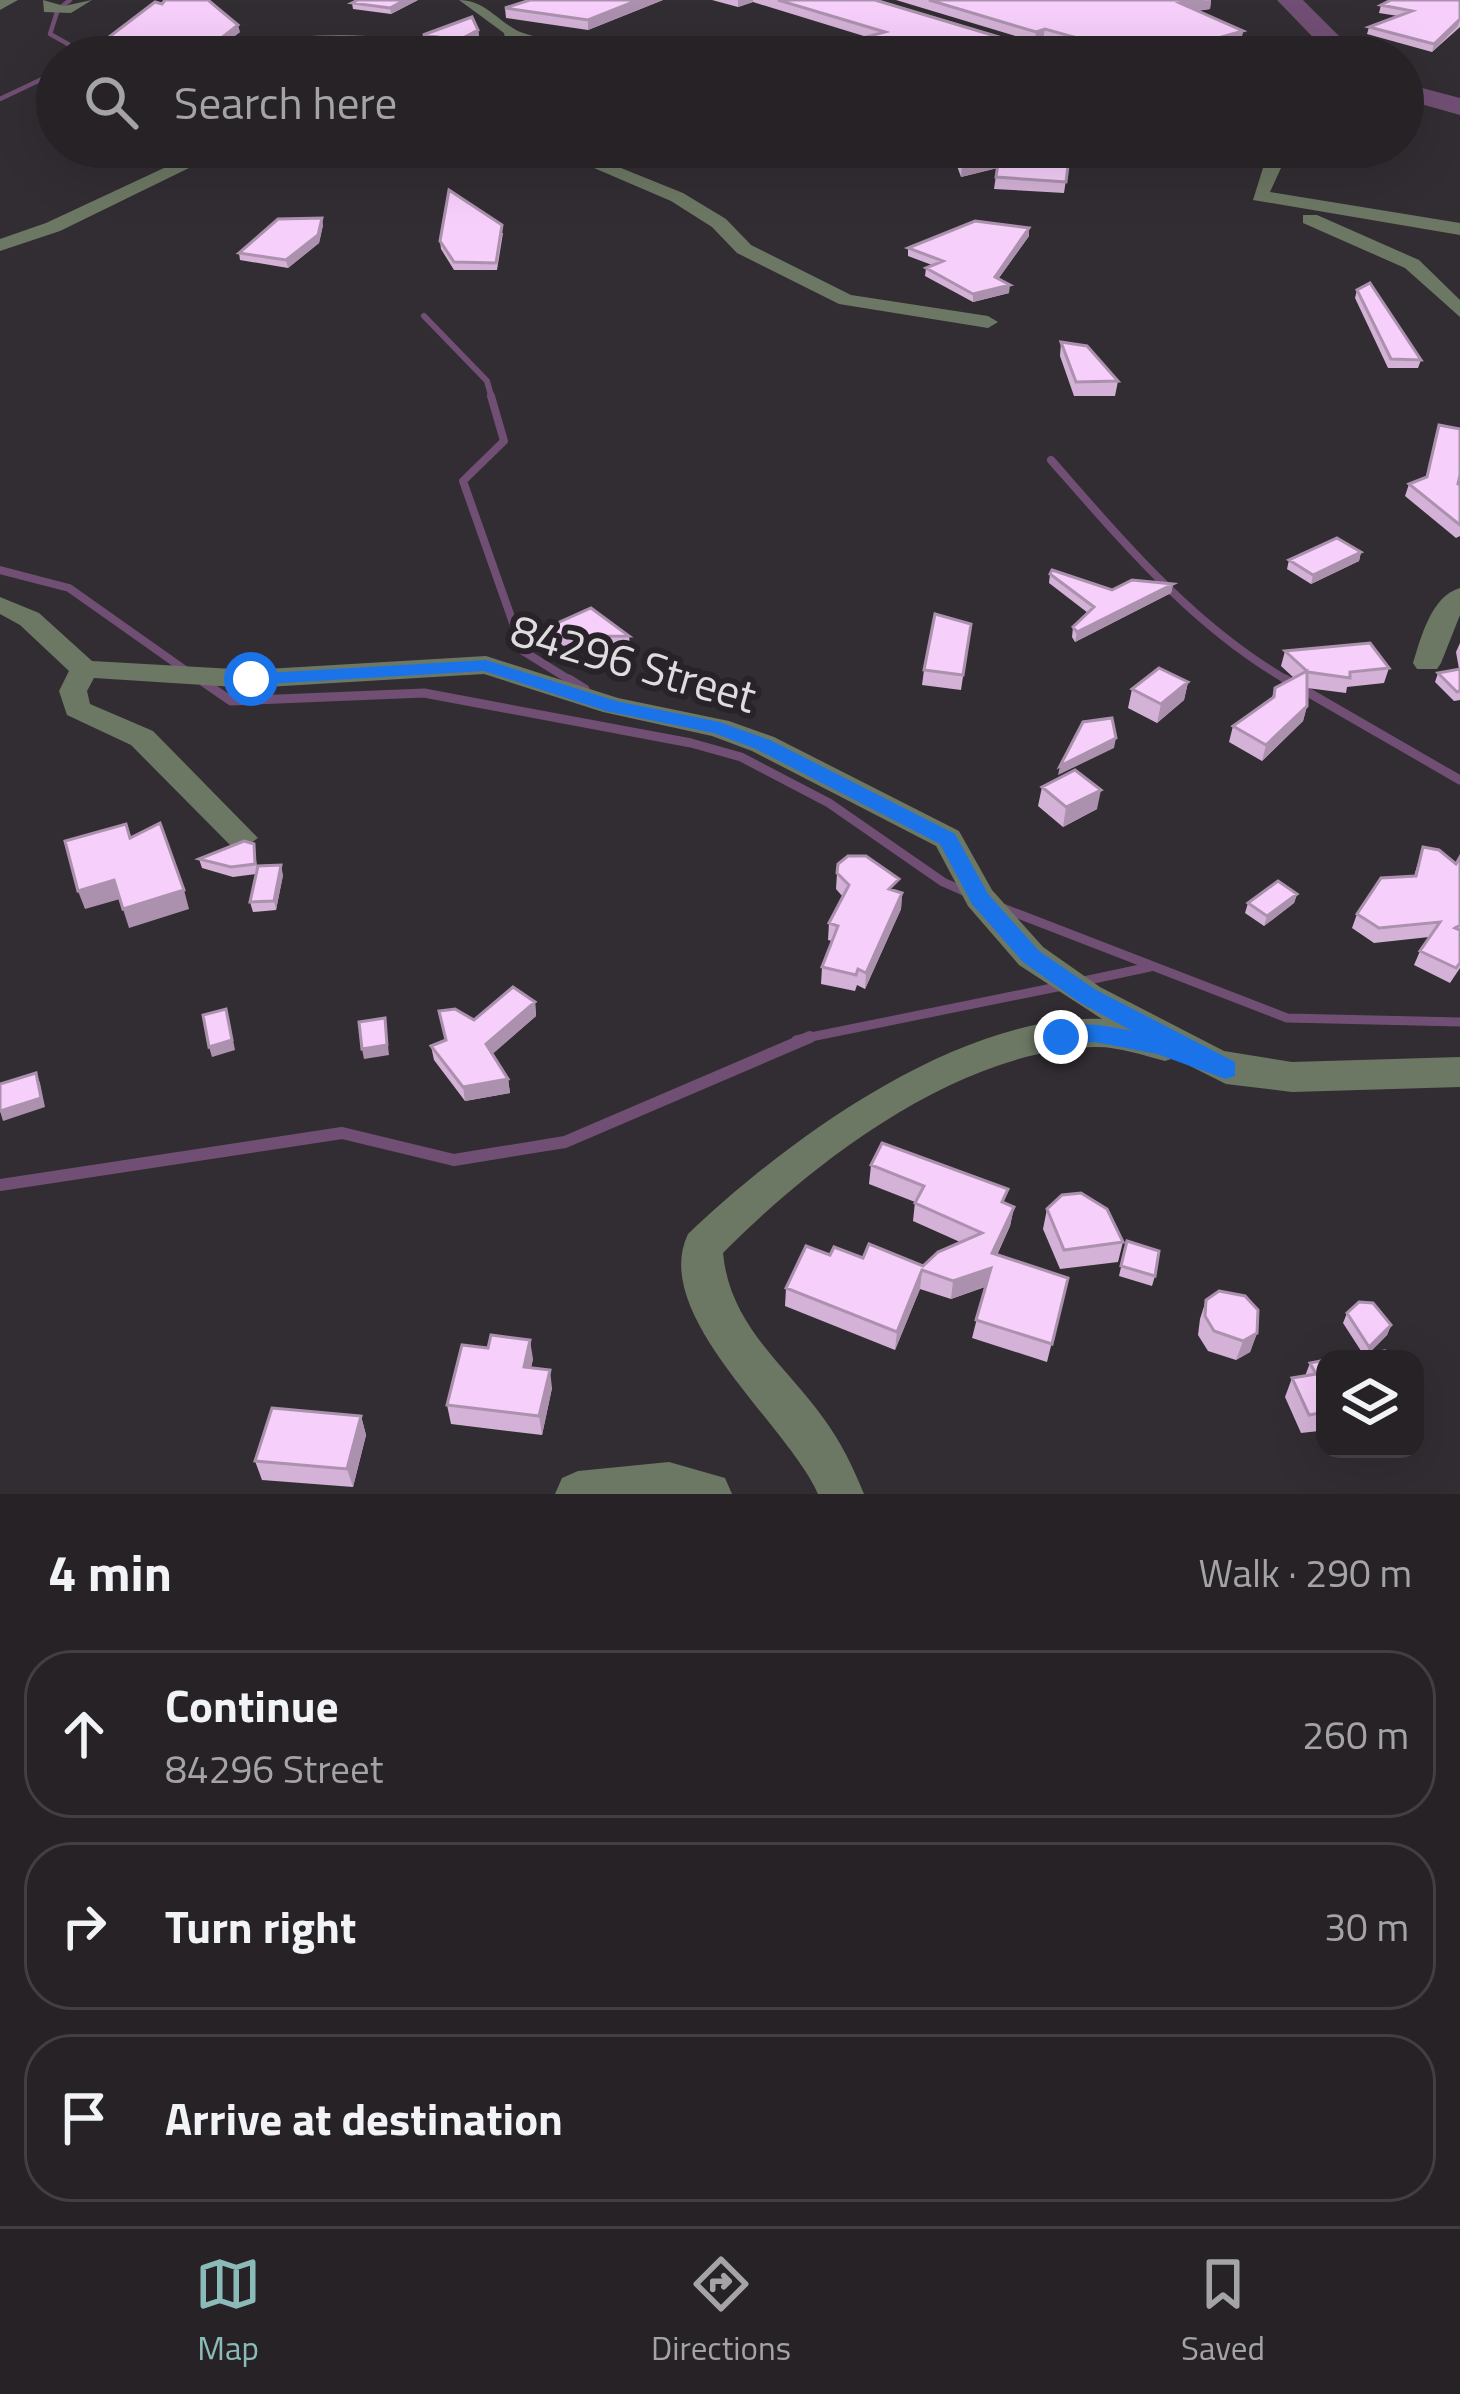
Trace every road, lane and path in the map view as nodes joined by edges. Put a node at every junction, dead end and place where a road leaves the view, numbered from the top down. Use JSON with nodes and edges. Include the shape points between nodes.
{"nodes":[{"id":1,"x":11,"y":0,"type":"edge"},
{"id":2,"x":50,"y":0,"type":"edge"},
{"id":3,"x":85,"y":0,"type":"edge"},
{"id":4,"x":466,"y":0,"type":"edge"},
{"id":5,"x":866,"y":0,"type":"edge"},
{"id":6,"x":0,"y":6,"type":"edge"},
{"id":7,"x":515,"y":36,"type":"edge"},
{"id":8,"x":989,"y":36,"type":"edge"},
{"id":9,"x":178,"y":168,"type":"edge"},
{"id":10,"x":606,"y":168,"type":"edge"},
{"id":11,"x":1272,"y":168,"type":"edge"},
{"id":12,"x":1267,"y":199,"type":"junction"},
{"id":13,"x":1460,"y":229,"type":"edge"},
{"id":14,"x":0,"y":244,"type":"edge"},
{"id":15,"x":1460,"y":311,"type":"edge"},
{"id":16,"x":988,"y":322,"type":"dead end"},
{"id":17,"x":1460,"y":596,"type":"edge"},
{"id":18,"x":0,"y":605,"type":"edge"},
{"id":19,"x":1427,"y":663,"type":"dead end"},
{"id":20,"x":86,"y":669,"type":"junction"},
{"id":21,"x":242,"y":838,"type":"edge"},
{"id":22,"x":1226,"y":1069,"type":"junction"},
{"id":23,"x":1460,"y":1072,"type":"edge"},
{"id":24,"x":578,"y":1494,"type":"edge"},
{"id":25,"x":709,"y":1494,"type":"edge"},
{"id":26,"x":841,"y":1494,"type":"edge"}],
"edges":[{"from":1,"to":6,"type":"street"},
{"from":2,"to":3,"type":"street","via":[[50,9],[61,10]]},
{"from":4,"to":7,"type":"street"},
{"from":5,"to":8,"type":"street"},
{"from":9,"to":14,"type":"street"},
{"from":10,"to":16,"type":"street","via":[[677,197],[744,249],[846,300]]},
{"from":11,"to":12,"type":"street","via":[[1258,191]]},
{"from":12,"to":13,"type":"street"},
{"from":12,"to":15,"type":"street","via":[[1412,264]]},
{"from":17,"to":19,"type":"street","via":[[1439,623]]},
{"from":18,"to":20,"type":"street","via":[[28,613]]},
{"from":20,"to":21,"type":"street","via":[[73,691],[77,709],[142,738]]},
{"from":20,"to":22,"type":"street","name":"84296 Street","via":[[251,679],[486,665],[613,706],[719,728],[948,839],[980,898],[1031,956],[1088,996]]},
{"from":22,"to":23,"type":"street","via":[[1337,1078]]},
{"from":22,"to":26,"type":"street","via":[[1095,1033],[1006,1050],[887,1103],[780,1175],[702,1247],[700,1279],[713,1314],[794,1412]]},
{"from":24,"to":25,"type":"street","via":[[669,1486]]}]}
